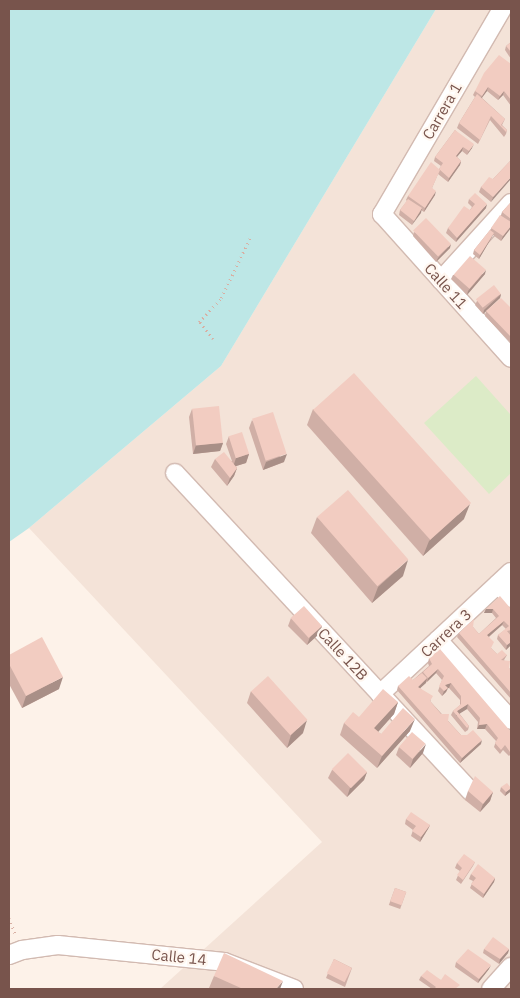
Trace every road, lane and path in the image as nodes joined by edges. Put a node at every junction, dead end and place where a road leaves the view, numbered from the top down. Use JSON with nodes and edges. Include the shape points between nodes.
{"nodes":[{"id":1,"x":502,"y":9,"type":"edge"},
{"id":2,"x":511,"y":202,"type":"edge"},
{"id":3,"x":382,"y":214,"type":"joint"},
{"id":4,"x":250,"y":238,"type":"dead end"},
{"id":5,"x":441,"y":280,"type":"junction"},
{"id":6,"x":212,"y":339,"type":"dead end"},
{"id":7,"x":511,"y":358,"type":"edge"},
{"id":8,"x":175,"y":473,"type":"dead end"},
{"id":9,"x":511,"y":572,"type":"edge"},
{"id":10,"x":498,"y":584,"type":"junction"},
{"id":11,"x":511,"y":598,"type":"edge"},
{"id":12,"x":438,"y":640,"type":"junction"},
{"id":13,"x":380,"y":694,"type":"junction"},
{"id":14,"x":511,"y":720,"type":"edge"},
{"id":15,"x":470,"y":791,"type":"edge"},
{"id":16,"x":9,"y":956,"type":"edge"},
{"id":17,"x":511,"y":967,"type":"edge"},
{"id":18,"x":294,"y":989,"type":"edge"},
{"id":19,"x":491,"y":989,"type":"edge"}],
"edges":[{"from":1,"to":3,"type":"street","name":"Carrera 1"},
{"from":2,"to":5,"type":"street"},
{"from":3,"to":5,"type":"street","name":"Calle 11"},
{"from":4,"to":6,"type":"path","via":[[221,298],[199,322]]},
{"from":5,"to":7,"type":"street","name":"Calle 11"},
{"from":8,"to":13,"type":"street","name":"Calle 12B"},
{"from":9,"to":10,"type":"street","name":"Carrera 3"},
{"from":10,"to":11,"type":"street"},
{"from":10,"to":12,"type":"street","name":"Carrera 3"},
{"from":12,"to":13,"type":"street","name":"Carrera 3"},
{"from":12,"to":14,"type":"street"},
{"from":13,"to":15,"type":"street","name":"Calle 12B"},
{"from":16,"to":18,"type":"street","name":"Calle 14","via":[[22,950],[58,945],[224,962]]},
{"from":17,"to":19,"type":"street"}]}
